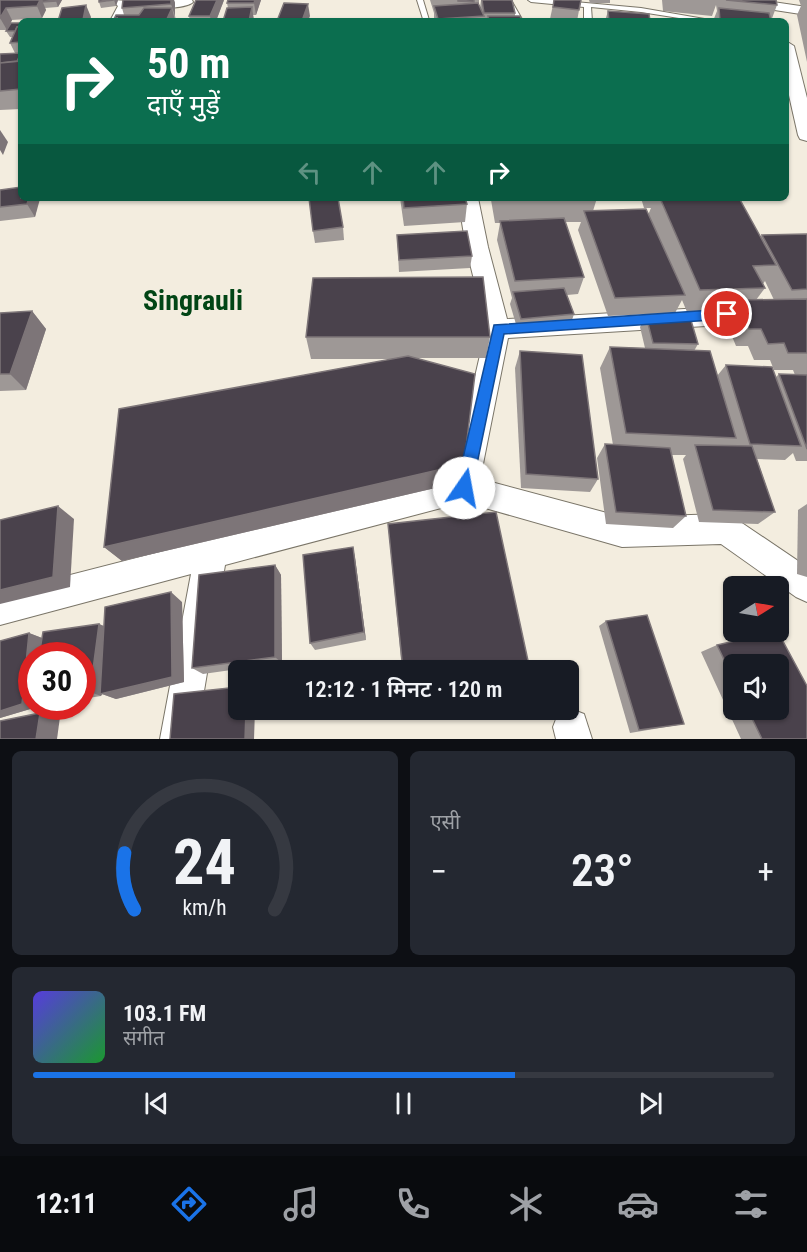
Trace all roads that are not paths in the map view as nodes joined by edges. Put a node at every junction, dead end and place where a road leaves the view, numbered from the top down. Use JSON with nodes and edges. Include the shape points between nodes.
{"nodes":[{"id":1,"x":420,"y":0,"type":"edge"},
{"id":2,"x":508,"y":0,"type":"edge"},
{"id":3,"x":531,"y":0,"type":"edge"},
{"id":4,"x":186,"y":1,"type":"edge"},
{"id":5,"x":122,"y":2,"type":"edge"},
{"id":6,"x":772,"y":3,"type":"edge"},
{"id":7,"x":587,"y":5,"type":"junction"},
{"id":8,"x":807,"y":11,"type":"edge"},
{"id":9,"x":119,"y":18,"type":"edge"},
{"id":10,"x":180,"y":18,"type":"edge"},
{"id":11,"x":427,"y":18,"type":"edge"},
{"id":12,"x":517,"y":18,"type":"edge"},
{"id":13,"x":588,"y":18,"type":"edge"},
{"id":14,"x":680,"y":18,"type":"edge"},
{"id":15,"x":777,"y":18,"type":"edge"},
{"id":16,"x":789,"y":59,"type":"edge"},
{"id":17,"x":807,"y":135,"type":"edge"},
{"id":18,"x":469,"y":201,"type":"edge"},
{"id":19,"x":807,"y":311,"type":"edge"},
{"id":20,"x":498,"y":329,"type":"junction"},
{"id":21,"x":464,"y":488,"type":"junction"},
{"id":22,"x":211,"y":553,"type":"junction"},
{"id":23,"x":807,"y":586,"type":"edge"},
{"id":24,"x":0,"y":609,"type":"edge"},
{"id":25,"x":178,"y":739,"type":"edge"}],
"edges":[{"from":1,"to":11,"type":"lane"},
{"from":2,"to":12,"type":"lane"},
{"from":3,"to":7,"type":"lane"},
{"from":4,"to":5,"type":"street"},
{"from":4,"to":10,"type":"street"},
{"from":5,"to":9,"type":"street"},
{"from":6,"to":8,"type":"street"},
{"from":6,"to":15,"type":"street"},
{"from":7,"to":13,"type":"lane"},
{"from":7,"to":14,"type":"lane"},
{"from":16,"to":17,"type":"street"},
{"from":18,"to":20,"type":"street"},
{"from":19,"to":20,"type":"street"},
{"from":20,"to":21,"type":"street"},
{"from":21,"to":22,"type":"street"},
{"from":21,"to":23,"type":"street","via":[[622,532],[725,529]]},
{"from":22,"to":24,"type":"street"},
{"from":22,"to":25,"type":"street"}]}
